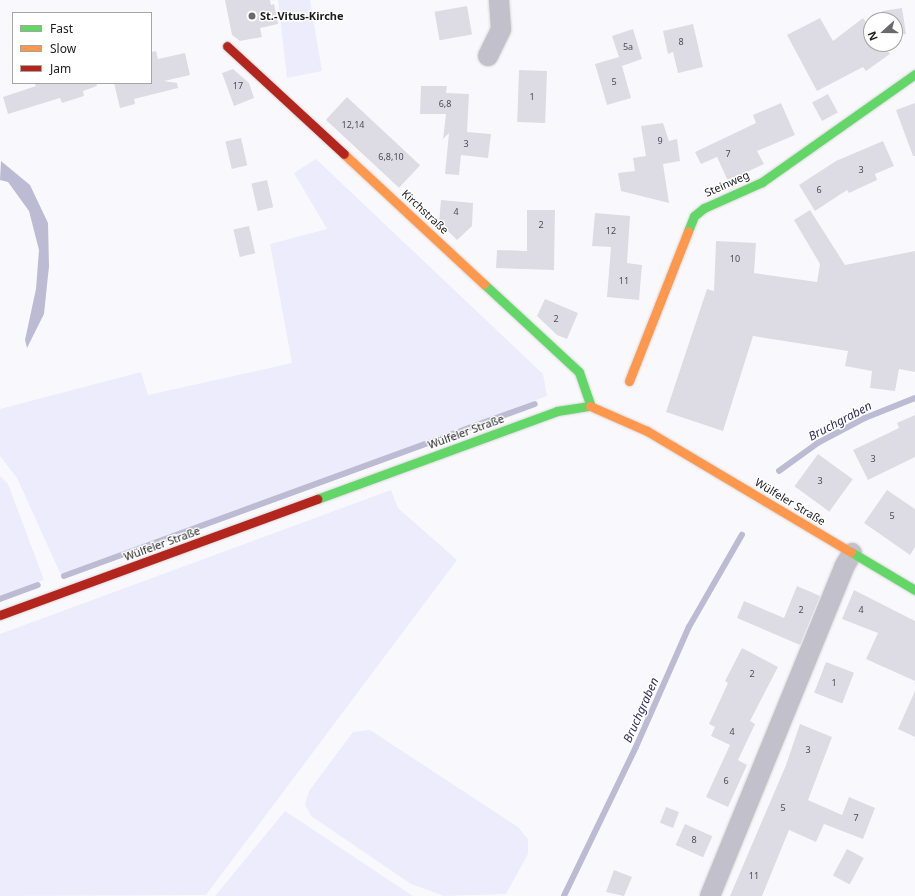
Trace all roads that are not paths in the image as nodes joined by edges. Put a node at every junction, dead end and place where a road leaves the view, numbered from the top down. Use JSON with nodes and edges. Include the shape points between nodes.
{"nodes":[{"id":1,"x":499,"y":0,"type":"edge"},
{"id":2,"x":227,"y":46,"type":"dead end"},
{"id":3,"x":488,"y":56,"type":"dead end"},
{"id":4,"x":915,"y":74,"type":"edge"},
{"id":5,"x":629,"y":381,"type":"dead end"},
{"id":6,"x":591,"y":406,"type":"junction"},
{"id":7,"x":852,"y":553,"type":"junction"},
{"id":8,"x":915,"y":590,"type":"edge"},
{"id":9,"x":0,"y":615,"type":"edge"},
{"id":10,"x":710,"y":896,"type":"edge"}],
"edges":[{"from":1,"to":3,"type":"street","via":[[501,29]]},
{"from":2,"to":6,"type":"main road","name":"Kirchstraße","via":[[579,372]]},
{"from":4,"to":5,"type":"main road","name":"Steinweg","via":[[762,182],[704,208],[694,216]]},
{"from":6,"to":7,"type":"main road","name":"Wülfeler Straße","via":[[647,431]]},
{"from":6,"to":9,"type":"main road","name":"Wülfeler Straße","via":[[557,411]]},
{"from":7,"to":8,"type":"main road","name":"Wülfeler Straße"},
{"from":7,"to":10,"type":"street","via":[[844,567]]}]}
